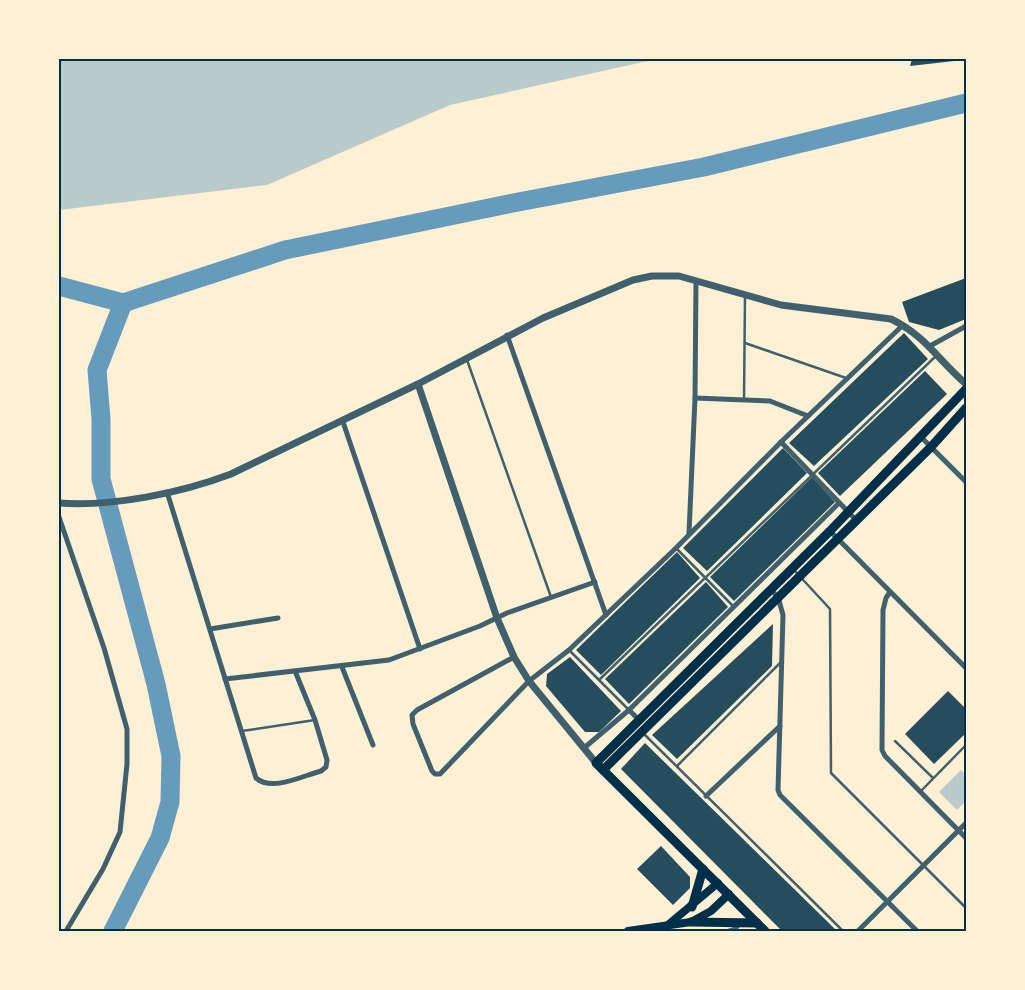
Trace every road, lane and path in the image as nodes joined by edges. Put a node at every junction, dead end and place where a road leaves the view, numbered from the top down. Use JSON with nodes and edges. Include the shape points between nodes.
{"nodes":[{"id":1,"x":696,"y":280,"type":"junction"},
{"id":2,"x":745,"y":295,"type":"junction"},
{"id":3,"x":903,"y":325,"type":"junction"},
{"id":4,"x":966,"y":326,"type":"edge"},
{"id":5,"x":507,"y":335,"type":"junction"},
{"id":6,"x":745,"y":343,"type":"junction"},
{"id":7,"x":930,"y":346,"type":"junction"},
{"id":8,"x":938,"y":354,"type":"junction"},
{"id":9,"x":466,"y":359,"type":"junction"},
{"id":10,"x":848,"y":379,"type":"junction"},
{"id":11,"x":418,"y":384,"type":"junction"},
{"id":12,"x":966,"y":384,"type":"edge"},
{"id":13,"x":966,"y":389,"type":"edge"},
{"id":14,"x":695,"y":398,"type":"junction"},
{"id":15,"x":744,"y":398,"type":"junction"},
{"id":16,"x":966,"y":408,"type":"edge"},
{"id":17,"x":808,"y":416,"type":"junction"},
{"id":18,"x":343,"y":422,"type":"junction"},
{"id":19,"x":922,"y":438,"type":"junction"},
{"id":20,"x":781,"y":442,"type":"junction"},
{"id":21,"x":931,"y":446,"type":"junction"},
{"id":22,"x":812,"y":475,"type":"junction"},
{"id":23,"x":966,"y":482,"type":"edge"},
{"id":24,"x":167,"y":492,"type":"junction"},
{"id":25,"x":59,"y":503,"type":"edge"},
{"id":26,"x":839,"y":503,"type":"junction"},
{"id":27,"x":848,"y":512,"type":"junction"},
{"id":28,"x":59,"y":517,"type":"edge"},
{"id":29,"x":856,"y":520,"type":"junction"},
{"id":30,"x":830,"y":531,"type":"junction"},
{"id":31,"x":690,"y":533,"type":"junction"},
{"id":32,"x":838,"y":538,"type":"junction"},
{"id":33,"x":676,"y":548,"type":"junction"},
{"id":34,"x":793,"y":568,"type":"junction"},
{"id":35,"x":800,"y":575,"type":"junction"},
{"id":36,"x":706,"y":578,"type":"junction"},
{"id":37,"x":595,"y":582,"type":"junction"},
{"id":38,"x":771,"y":590,"type":"junction"},
{"id":39,"x":890,"y":592,"type":"junction"},
{"id":40,"x":551,"y":597,"type":"junction"},
{"id":41,"x":778,"y":597,"type":"junction"},
{"id":42,"x":734,"y":607,"type":"junction"},
{"id":43,"x":606,"y":615,"type":"junction"},
{"id":44,"x":278,"y":618,"type":"dead end"},
{"id":45,"x":497,"y":618,"type":"junction"},
{"id":46,"x":210,"y":629,"type":"junction"},
{"id":47,"x":420,"y":649,"type":"junction"},
{"id":48,"x":569,"y":650,"type":"junction"},
{"id":49,"x":514,"y":657,"type":"junction"},
{"id":50,"x":782,"y":662,"type":"junction"},
{"id":51,"x":342,"y":667,"type":"junction"},
{"id":52,"x":966,"y":668,"type":"edge"},
{"id":53,"x":294,"y":671,"type":"junction"},
{"id":54,"x":225,"y":679,"type":"junction"},
{"id":55,"x":599,"y":680,"type":"junction"},
{"id":56,"x":529,"y":681,"type":"junction"},
{"id":57,"x":629,"y":710,"type":"junction"},
{"id":58,"x":315,"y":720,"type":"junction"},
{"id":59,"x":638,"y":720,"type":"junction"},
{"id":60,"x":780,"y":726,"type":"junction"},
{"id":61,"x":242,"y":731,"type":"junction"},
{"id":62,"x":642,"y":732,"type":"junction"},
{"id":63,"x":895,"y":741,"type":"dead end"},
{"id":64,"x":373,"y":745,"type":"dead end"},
{"id":65,"x":966,"y":745,"type":"edge"},
{"id":66,"x":584,"y":748,"type":"junction"},
{"id":67,"x":596,"y":763,"type":"junction"},
{"id":68,"x":677,"y":766,"type":"junction"},
{"id":69,"x":603,"y":770,"type":"junction"},
{"id":70,"x":933,"y":778,"type":"junction"},
{"id":71,"x":920,"y":793,"type":"junction"},
{"id":72,"x":706,"y":796,"type":"junction"},
{"id":73,"x":966,"y":822,"type":"edge"},
{"id":74,"x":959,"y":830,"type":"junction"},
{"id":75,"x":966,"y":838,"type":"edge"},
{"id":76,"x":924,"y":866,"type":"junction"},
{"id":77,"x":703,"y":869,"type":"junction"},
{"id":78,"x":718,"y":883,"type":"junction"},
{"id":79,"x":729,"y":894,"type":"junction"},
{"id":80,"x":888,"y":902,"type":"junction"},
{"id":81,"x":692,"y":907,"type":"junction"},
{"id":82,"x":966,"y":908,"type":"edge"},
{"id":83,"x":741,"y":921,"type":"junction"},
{"id":84,"x":691,"y":922,"type":"junction"},
{"id":85,"x":757,"y":923,"type":"junction"},
{"id":86,"x":665,"y":926,"type":"junction"},
{"id":87,"x":66,"y":931,"type":"edge"},
{"id":88,"x":628,"y":931,"type":"edge"},
{"id":89,"x":633,"y":931,"type":"edge"},
{"id":90,"x":729,"y":931,"type":"edge"},
{"id":91,"x":764,"y":931,"type":"edge"},
{"id":92,"x":843,"y":931,"type":"edge"},
{"id":93,"x":858,"y":931,"type":"edge"},
{"id":94,"x":917,"y":931,"type":"edge"}],
"edges":[{"from":1,"to":2,"type":"street"},
{"from":1,"to":5,"type":"street","via":[[666,275],[633,280]]},
{"from":1,"to":14,"type":"street"},
{"from":2,"to":3,"type":"street","via":[[805,309],[891,319]]},
{"from":2,"to":6,"type":"lane"},
{"from":3,"to":7,"type":"street"},
{"from":3,"to":10,"type":"street"},
{"from":4,"to":7,"type":"street"},
{"from":5,"to":9,"type":"street"},
{"from":5,"to":37,"type":"street"},
{"from":6,"to":10,"type":"lane"},
{"from":6,"to":15,"type":"lane"},
{"from":7,"to":8,"type":"street"},
{"from":8,"to":12,"type":"street"},
{"from":8,"to":22,"type":"lane"},
{"from":9,"to":11,"type":"street"},
{"from":9,"to":40,"type":"lane"},
{"from":10,"to":17,"type":"street"},
{"from":11,"to":18,"type":"street"},
{"from":11,"to":45,"type":"street"},
{"from":13,"to":19,"type":"main road"},
{"from":14,"to":15,"type":"street"},
{"from":14,"to":31,"type":"street"},
{"from":15,"to":17,"type":"street","via":[[770,401]]},
{"from":16,"to":21,"type":"main road"},
{"from":17,"to":20,"type":"street"},
{"from":18,"to":24,"type":"street","via":[[231,474]]},
{"from":18,"to":47,"type":"street"},
{"from":19,"to":21,"type":"street"},
{"from":19,"to":27,"type":"main road"},
{"from":20,"to":22,"type":"street"},
{"from":20,"to":31,"type":"street"},
{"from":21,"to":23,"type":"street"},
{"from":21,"to":29,"type":"main road"},
{"from":22,"to":26,"type":"street"},
{"from":22,"to":36,"type":"lane"},
{"from":24,"to":25,"type":"street","via":[[79,505]]},
{"from":24,"to":46,"type":"street"},
{"from":26,"to":27,"type":"street"},
{"from":26,"to":42,"type":"street"},
{"from":27,"to":29,"type":"street"},
{"from":27,"to":30,"type":"main road"},
{"from":28,"to":87,"type":"street","via":[[107,656],[127,729],[120,832],[103,869]]},
{"from":29,"to":32,"type":"main road"},
{"from":30,"to":32,"type":"street"},
{"from":30,"to":34,"type":"main road"},
{"from":31,"to":33,"type":"street"},
{"from":32,"to":35,"type":"main road"},
{"from":32,"to":39,"type":"street"},
{"from":33,"to":36,"type":"lane"},
{"from":33,"to":43,"type":"street"},
{"from":34,"to":35,"type":"lane"},
{"from":34,"to":38,"type":"main road"},
{"from":35,"to":41,"type":"main road"},
{"from":35,"to":76,"type":"lane","via":[[830,609],[831,773]]},
{"from":36,"to":42,"type":"lane"},
{"from":36,"to":55,"type":"lane"},
{"from":37,"to":40,"type":"street"},
{"from":37,"to":43,"type":"street"},
{"from":38,"to":41,"type":"street"},
{"from":38,"to":59,"type":"main road"},
{"from":39,"to":52,"type":"street"},
{"from":39,"to":71,"type":"street","via":[[883,610],[882,750]]},
{"from":40,"to":45,"type":"street"},
{"from":41,"to":50,"type":"street","via":[[783,615]]},
{"from":41,"to":62,"type":"main road"},
{"from":42,"to":57,"type":"street"},
{"from":43,"to":48,"type":"street"},
{"from":44,"to":46,"type":"street"},
{"from":45,"to":47,"type":"street"},
{"from":45,"to":49,"type":"street"},
{"from":46,"to":54,"type":"street"},
{"from":47,"to":51,"type":"street","via":[[389,660]]},
{"from":48,"to":55,"type":"lane"},
{"from":48,"to":56,"type":"street"},
{"from":49,"to":56,"type":"street"},
{"from":49,"to":56,"type":"street","via":[[412,715],[432,771],[440,774]]},
{"from":50,"to":60,"type":"street"},
{"from":50,"to":68,"type":"lane"},
{"from":51,"to":53,"type":"street"},
{"from":51,"to":64,"type":"street"},
{"from":53,"to":54,"type":"street"},
{"from":53,"to":58,"type":"street"},
{"from":54,"to":61,"type":"street"},
{"from":55,"to":57,"type":"lane"},
{"from":56,"to":66,"type":"street"},
{"from":57,"to":59,"type":"street"},
{"from":57,"to":66,"type":"street"},
{"from":58,"to":61,"type":"lane"},
{"from":58,"to":61,"type":"street","via":[[327,760],[326,767],[321,772],[279,783],[262,784],[256,778]]},
{"from":59,"to":67,"type":"main road"},
{"from":60,"to":72,"type":"street"},
{"from":60,"to":80,"type":"street","via":[[780,795]]},
{"from":62,"to":68,"type":"lane"},
{"from":62,"to":69,"type":"main road"},
{"from":63,"to":70,"type":"lane"},
{"from":65,"to":70,"type":"lane"},
{"from":66,"to":67,"type":"street"},
{"from":67,"to":69,"type":"main road"},
{"from":68,"to":72,"type":"lane"},
{"from":69,"to":77,"type":"main road"},
{"from":70,"to":71,"type":"lane"},
{"from":71,"to":74,"type":"street"},
{"from":72,"to":92,"type":"lane"},
{"from":73,"to":74,"type":"street"},
{"from":74,"to":75,"type":"street"},
{"from":74,"to":76,"type":"street"},
{"from":76,"to":80,"type":"street"},
{"from":76,"to":82,"type":"lane"},
{"from":77,"to":78,"type":"main road"},
{"from":77,"to":81,"type":"main road"},
{"from":78,"to":79,"type":"main road"},
{"from":78,"to":81,"type":"main road"},
{"from":79,"to":84,"type":"main road","via":[[711,911]]},
{"from":79,"to":85,"type":"main road"},
{"from":80,"to":93,"type":"street"},
{"from":80,"to":94,"type":"street"},
{"from":81,"to":86,"type":"main road"},
{"from":83,"to":84,"type":"main road"},
{"from":83,"to":85,"type":"main road"},
{"from":83,"to":90,"type":"street"},
{"from":84,"to":86,"type":"main road"},
{"from":85,"to":91,"type":"main road"},
{"from":86,"to":89,"type":"main road"},
{"from":88,"to":89,"type":"main road"}]}
